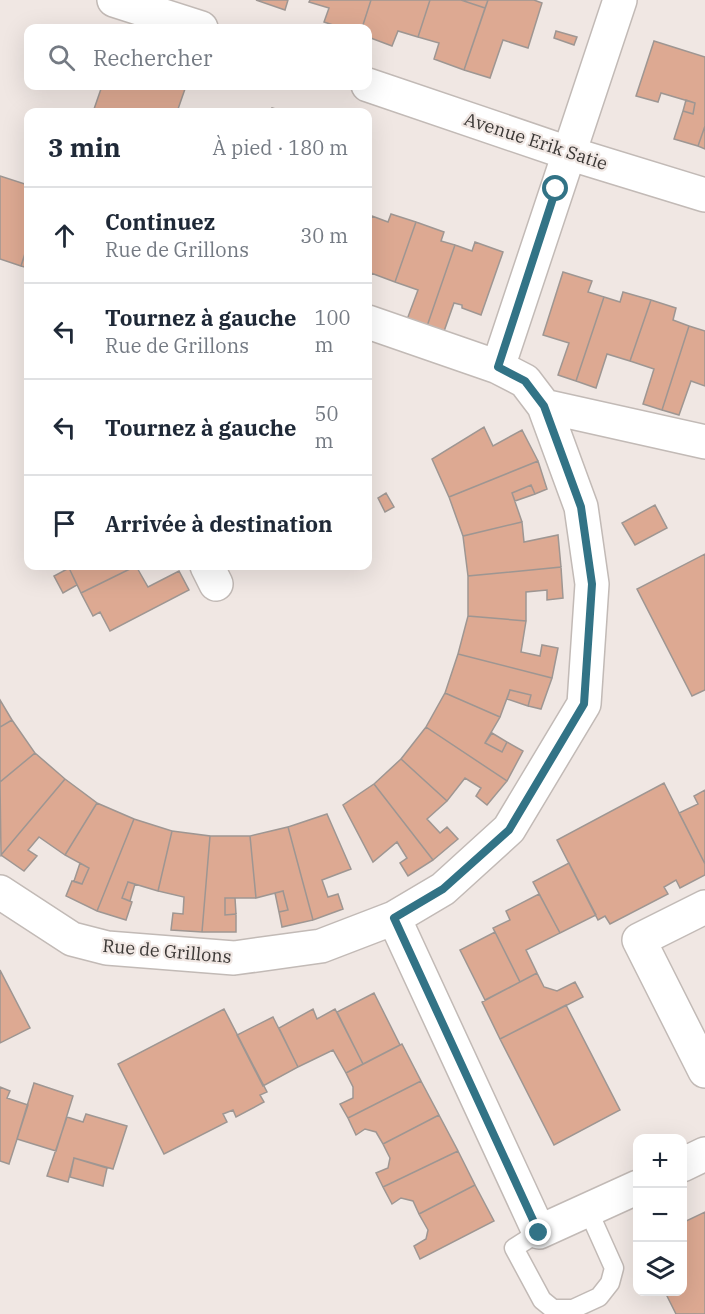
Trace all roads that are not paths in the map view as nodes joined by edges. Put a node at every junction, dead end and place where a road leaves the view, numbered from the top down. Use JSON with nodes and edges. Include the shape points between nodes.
{"nodes":[{"id":1,"x":114,"y":0,"type":"edge"},
{"id":2,"x":620,"y":0,"type":"edge"},
{"id":3,"x":189,"y":24,"type":"edge"},
{"id":4,"x":372,"y":86,"type":"edge"},
{"id":5,"x":568,"y":153,"type":"junction"},
{"id":6,"x":705,"y":195,"type":"edge"},
{"id":7,"x":372,"y":323,"type":"edge"},
{"id":8,"x":498,"y":367,"type":"junction"},
{"id":9,"x":544,"y":406,"type":"junction"},
{"id":10,"x":705,"y":442,"type":"edge"},
{"id":11,"x":0,"y":892,"type":"edge"},
{"id":12,"x":705,"y":907,"type":"edge"},
{"id":13,"x":394,"y":918,"type":"junction"},
{"id":14,"x":705,"y":1071,"type":"edge"},
{"id":15,"x":705,"y":1154,"type":"edge"},
{"id":16,"x":687,"y":1163,"type":"edge"},
{"id":17,"x":636,"y":1188,"type":"edge"},
{"id":18,"x":588,"y":1210,"type":"junction"},
{"id":19,"x":539,"y":1233,"type":"junction"}],
"edges":[{"from":1,"to":3,"type":"street"},
{"from":2,"to":5,"type":"street"},
{"from":4,"to":5,"type":"street","name":"Avenue Erik Satie"},
{"from":5,"to":6,"type":"street","name":"Avenue Erik Satie"},
{"from":5,"to":8,"type":"street"},
{"from":7,"to":8,"type":"street","name":"Rue de Grillons"},
{"from":8,"to":9,"type":"street","name":"Rue de Grillons","via":[[525,381]]},
{"from":9,"to":10,"type":"street"},
{"from":9,"to":13,"type":"street","name":"Rue de Grillons","via":[[581,507],[592,584],[584,704],[509,830],[443,889]]},
{"from":11,"to":13,"type":"street","name":"Rue de Grillons","via":[[72,939],[107,948],[234,958],[321,946]]},
{"from":12,"to":14,"type":"street","via":[[639,940]]},
{"from":13,"to":19,"type":"street"},
{"from":15,"to":16,"type":"street"},
{"from":17,"to":18,"type":"street"},
{"from":18,"to":19,"type":"street"},
{"from":18,"to":19,"type":"lane","via":[[614,1268],[610,1283],[599,1297],[573,1309],[553,1309],[542,1300],[514,1248]]}]}
